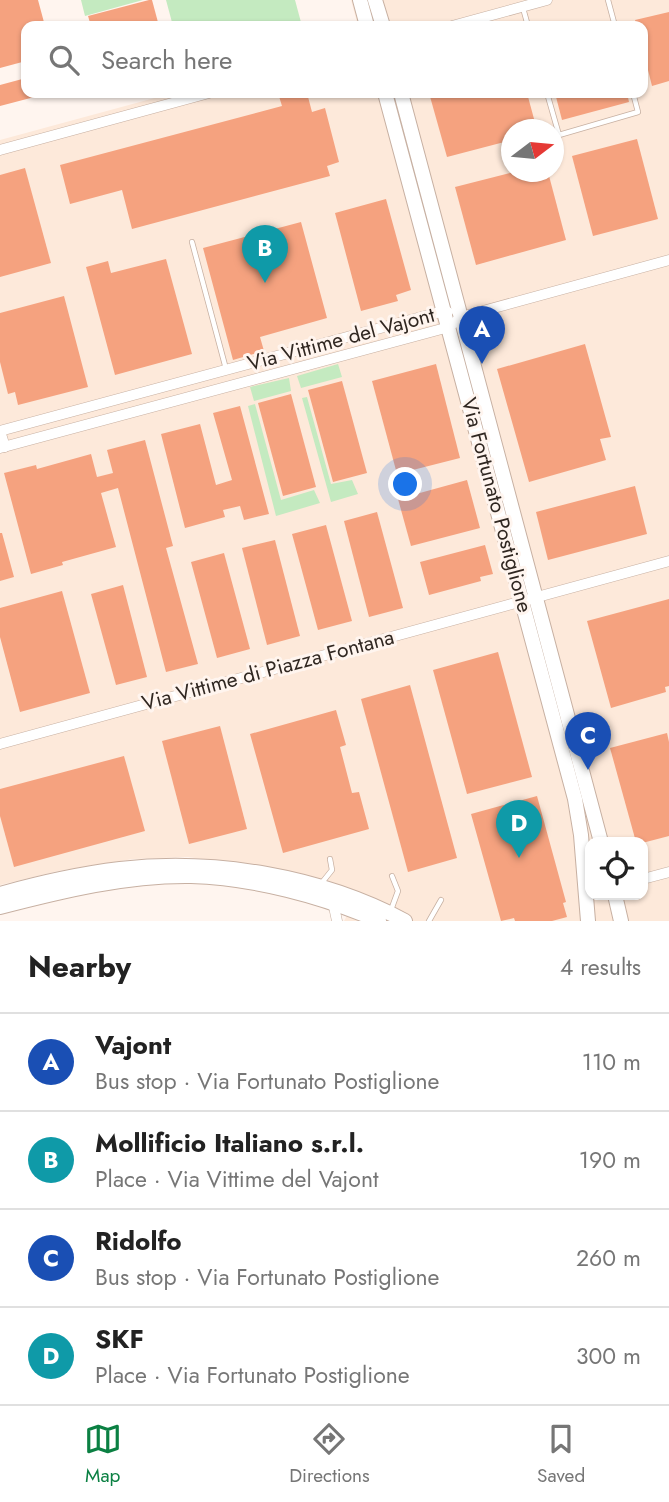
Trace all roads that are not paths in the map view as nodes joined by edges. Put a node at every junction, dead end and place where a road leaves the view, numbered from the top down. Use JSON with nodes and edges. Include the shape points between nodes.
{"nodes":[{"id":1,"x":360,"y":0,"type":"edge"},
{"id":2,"x":376,"y":0,"type":"edge"},
{"id":3,"x":547,"y":0,"type":"edge"},
{"id":4,"x":608,"y":0,"type":"edge"},
{"id":5,"x":523,"y":7,"type":"junction"},
{"id":6,"x":366,"y":21,"type":"edge"},
{"id":7,"x":382,"y":21,"type":"edge"},
{"id":8,"x":471,"y":21,"type":"edge"},
{"id":9,"x":527,"y":21,"type":"edge"},
{"id":10,"x":614,"y":21,"type":"edge"},
{"id":11,"x":191,"y":98,"type":"edge"},
{"id":12,"x":387,"y":98,"type":"edge"},
{"id":13,"x":402,"y":98,"type":"edge"},
{"id":14,"x":548,"y":98,"type":"edge"},
{"id":15,"x":634,"y":98,"type":"edge"},
{"id":16,"x":0,"y":150,"type":"edge"},
{"id":17,"x":411,"y":159,"type":"junction"},
{"id":18,"x":192,"y":242,"type":"dead end"},
{"id":19,"x":669,"y":260,"type":"edge"},
{"id":20,"x":444,"y":311,"type":"junction"},
{"id":21,"x":461,"y":317,"type":"junction"},
{"id":22,"x":449,"y":327,"type":"junction"},
{"id":23,"x":312,"y":346,"type":"junction"},
{"id":24,"x":316,"y":363,"type":"junction"},
{"id":25,"x":226,"y":370,"type":"junction"},
{"id":26,"x":0,"y":431,"type":"edge"},
{"id":27,"x":2,"y":447,"type":"edge"},
{"id":28,"x":489,"y":449,"type":"junction"},
{"id":29,"x":669,"y":561,"type":"edge"},
{"id":30,"x":529,"y":599,"type":"junction"},
{"id":31,"x":0,"y":744,"type":"edge"},
{"id":32,"x":575,"y":774,"type":"junction"},
{"id":33,"x":599,"y":837,"type":"edge"},
{"id":34,"x":330,"y":859,"type":"dead end"},
{"id":35,"x":585,"y":868,"type":"edge"},
{"id":36,"x":669,"y":872,"type":"edge"},
{"id":37,"x":392,"y":876,"type":"dead end"},
{"id":38,"x":648,"y":878,"type":"edge"},
{"id":39,"x":318,"y":887,"type":"junction"},
{"id":40,"x":0,"y":894,"type":"edge"},
{"id":41,"x":440,"y":900,"type":"dead end"},
{"id":42,"x":588,"y":900,"type":"edge"},
{"id":43,"x":616,"y":900,"type":"edge"},
{"id":44,"x":333,"y":902,"type":"junction"},
{"id":45,"x":0,"y":907,"type":"edge"},
{"id":46,"x":384,"y":917,"type":"edge"},
{"id":47,"x":337,"y":921,"type":"edge"},
{"id":48,"x":405,"y":921,"type":"edge"},
{"id":49,"x":429,"y":921,"type":"edge"},
{"id":50,"x":588,"y":921,"type":"edge"},
{"id":51,"x":621,"y":921,"type":"edge"}],
"edges":[{"from":1,"to":6,"type":"street"},
{"from":2,"to":7,"type":"street"},
{"from":3,"to":5,"type":"street"},
{"from":4,"to":10,"type":"lane"},
{"from":5,"to":8,"type":"street"},
{"from":5,"to":9,"type":"lane"},
{"from":11,"to":16,"type":"street"},
{"from":12,"to":17,"type":"street","name":"Via Fortunato Postiglione"},
{"from":13,"to":17,"type":"street","name":"Via Fortunato Postiglione"},
{"from":14,"to":15,"type":"lane","via":[[559,135],[638,112]]},
{"from":17,"to":20,"type":"street","name":"Via Fortunato Postiglione"},
{"from":17,"to":21,"type":"street","name":"Via Fortunato Postiglione"},
{"from":18,"to":25,"type":"lane"},
{"from":19,"to":21,"type":"street"},
{"from":20,"to":21,"type":"street","name":"Via Vittime del Vajont"},
{"from":20,"to":22,"type":"street","name":"Via Fortunato Postiglione"},
{"from":20,"to":23,"type":"street","name":"Via Vittime del Vajont"},
{"from":21,"to":22,"type":"street","name":"Via Vittime del Vajont"},
{"from":21,"to":28,"type":"street","name":"Via Fortunato Postiglione"},
{"from":22,"to":24,"type":"street","name":"Via Vittime del Vajont"},
{"from":22,"to":28,"type":"street","name":"Via Fortunato Postiglione"},
{"from":23,"to":24,"type":"street"},
{"from":23,"to":25,"type":"street","name":"Via Vittime del Vajont"},
{"from":24,"to":27,"type":"street","name":"Via Vittime del Vajont"},
{"from":25,"to":26,"type":"street","name":"Via Vittime del Vajont"},
{"from":26,"to":27,"type":"street"},
{"from":28,"to":30,"type":"street","name":"Via Fortunato Postiglione"},
{"from":29,"to":30,"type":"street","name":"Via Vittime di Piazza Fontana"},
{"from":30,"to":31,"type":"street","name":"Via Vittime di Piazza Fontana"},
{"from":30,"to":32,"type":"street","name":"Via Fortunato Postiglione"},
{"from":32,"to":33,"type":"street","name":"Via Fortunato Postiglione"},
{"from":32,"to":35,"type":"street","name":"Via Fortunato Postiglione"},
{"from":34,"to":39,"type":"lane","via":[[332,870]]},
{"from":36,"to":38,"type":"street"},
{"from":37,"to":46,"type":"lane","via":[[398,891]]},
{"from":39,"to":40,"type":"street","via":[[234,869],[157,866],[76,876]]},
{"from":39,"to":46,"type":"street","via":[[360,901]]},
{"from":41,"to":49,"type":"lane"},
{"from":42,"to":50,"type":"street","name":"Via Fortunato Postiglione"},
{"from":43,"to":51,"type":"street"},
{"from":44,"to":45,"type":"street","via":[[256,884],[191,876],[123,881]]},
{"from":44,"to":46,"type":"street"},
{"from":44,"to":47,"type":"street"},
{"from":46,"to":48,"type":"street"}]}
